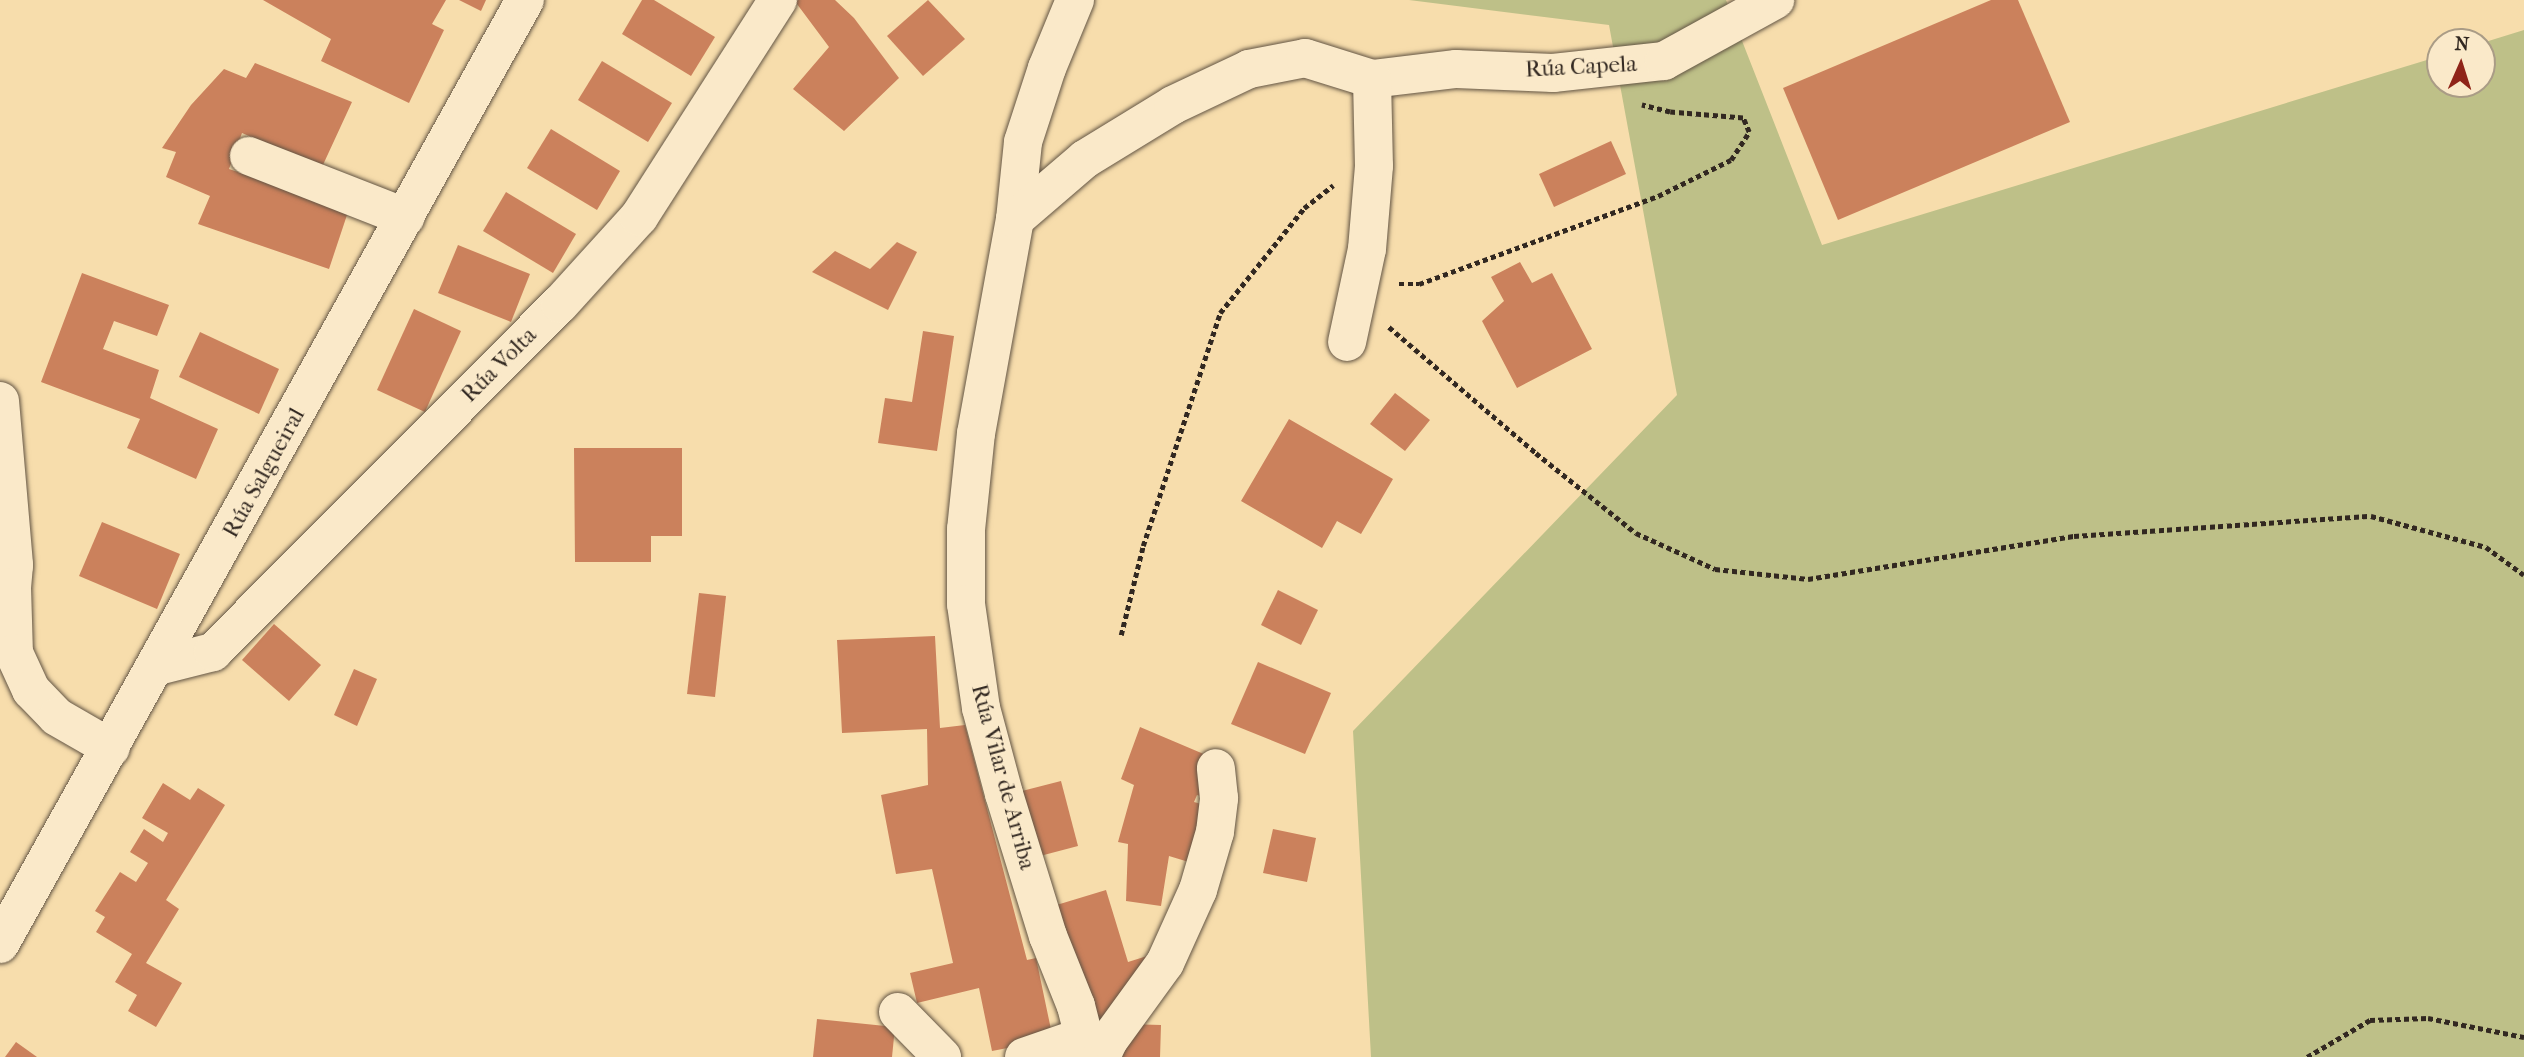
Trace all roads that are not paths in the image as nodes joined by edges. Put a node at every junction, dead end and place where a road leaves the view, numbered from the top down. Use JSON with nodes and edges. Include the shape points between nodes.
{"nodes":[{"id":1,"x":525,"y":0,"type":"edge"},
{"id":2,"x":778,"y":0,"type":"edge"},
{"id":3,"x":1075,"y":0,"type":"edge"},
{"id":4,"x":1775,"y":0,"type":"edge"},
{"id":5,"x":1372,"y":79,"type":"junction"},
{"id":6,"x":249,"y":156,"type":"dead end"},
{"id":7,"x":405,"y":217,"type":"junction"},
{"id":8,"x":1015,"y":219,"type":"junction"},
{"id":9,"x":1347,"y":342,"type":"dead end"},
{"id":10,"x":0,"y":401,"type":"edge"},
{"id":11,"x":158,"y":666,"type":"junction"},
{"id":12,"x":111,"y":748,"type":"junction"},
{"id":13,"x":1216,"y":768,"type":"dead end"},
{"id":14,"x":0,"y":944,"type":"edge"},
{"id":15,"x":898,"y":1012,"type":"dead end"},
{"id":16,"x":1091,"y":1050,"type":"edge"},
{"id":17,"x":942,"y":1057,"type":"edge"},
{"id":18,"x":1024,"y":1057,"type":"edge"}],
"edges":[{"from":1,"to":7,"type":"street","name":"Rúa Salgueiral"},
{"from":2,"to":11,"type":"street","name":"Rúa Volta","via":[[639,217],[560,304],[213,652]]},
{"from":3,"to":8,"type":"street","name":"Rúa Vilar de Arriba","via":[[1023,142]]},
{"from":4,"to":5,"type":"street","name":"Rúa Capela","via":[[1664,61],[1553,73],[1456,69]]},
{"from":5,"to":8,"type":"street","via":[[1305,58],[1249,69],[1173,105],[1085,159]]},
{"from":5,"to":9,"type":"street","via":[[1374,151],[1367,249]]},
{"from":6,"to":7,"type":"street"},
{"from":7,"to":11,"type":"street","name":"Rúa Salgueiral"},
{"from":8,"to":16,"type":"street","name":"Rúa Vilar de Arriba","via":[[976,433],[966,529],[966,604],[981,708],[1004,794],[1048,936]]},
{"from":10,"to":12,"type":"street","via":[[14,565],[14,653],[31,690],[57,717]]},
{"from":11,"to":12,"type":"street","name":"Rúa Salgueiral"},
{"from":12,"to":14,"type":"street","name":"Rúa Salgueiral"},
{"from":13,"to":16,"type":"street","via":[[1215,832],[1198,890],[1165,962],[1109,1040]]},
{"from":15,"to":17,"type":"street"},
{"from":16,"to":18,"type":"street"}]}
